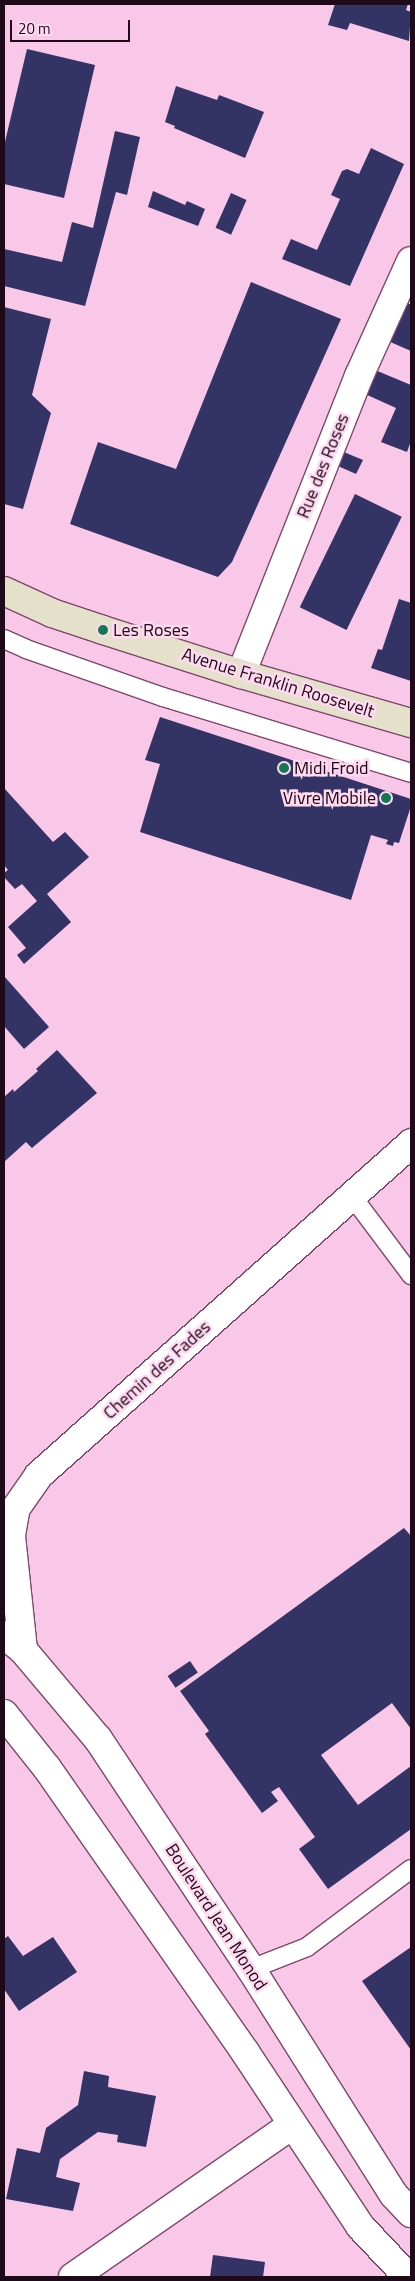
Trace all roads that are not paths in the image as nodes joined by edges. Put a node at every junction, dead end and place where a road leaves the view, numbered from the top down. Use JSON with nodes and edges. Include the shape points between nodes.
{"nodes":[{"id":1,"x":411,"y":261,"type":"edge"},
{"id":2,"x":4,"y":591,"type":"edge"},
{"id":3,"x":4,"y":639,"type":"edge"},
{"id":4,"x":241,"y":674,"type":"junction"},
{"id":5,"x":411,"y":723,"type":"edge"},
{"id":6,"x":411,"y":773,"type":"edge"},
{"id":7,"x":411,"y":1143,"type":"edge"},
{"id":8,"x":352,"y":1196,"type":"junction"},
{"id":9,"x":411,"y":1274,"type":"edge"},
{"id":10,"x":10,"y":1642,"type":"edge"},
{"id":11,"x":4,"y":1714,"type":"edge"},
{"id":12,"x":411,"y":1869,"type":"edge"},
{"id":13,"x":250,"y":1969,"type":"junction"},
{"id":14,"x":292,"y":2125,"type":"junction"},
{"id":15,"x":411,"y":2213,"type":"edge"},
{"id":16,"x":73,"y":2277,"type":"edge"},
{"id":17,"x":408,"y":2277,"type":"edge"}],
"edges":[{"from":1,"to":4,"type":"street","name":"Rue des Roses","via":[[358,376]]},
{"from":2,"to":4,"type":"main road","name":"Avenue Franklin Roosevelt","via":[[52,612]]},
{"from":3,"to":6,"type":"lane","via":[[163,697]]},
{"from":4,"to":5,"type":"main road","name":"Avenue Franklin Roosevelt"},
{"from":7,"to":8,"type":"street","name":"Chemin des Fades"},
{"from":8,"to":9,"type":"lane"},
{"from":8,"to":10,"type":"street","name":"Chemin des Fades","via":[[39,1475],[16,1508],[11,1535]]},
{"from":10,"to":13,"type":"street","name":"Boulevard Jean Monod","via":[[98,1739]]},
{"from":11,"to":14,"type":"street","via":[[53,1776],[246,2052]]},
{"from":12,"to":13,"type":"lane","via":[[306,1947]]},
{"from":13,"to":15,"type":"street","name":"Boulevard Jean Monod","via":[[394,2195]]},
{"from":14,"to":16,"type":"street"},
{"from":14,"to":17,"type":"street","via":[[360,2226]]}]}
